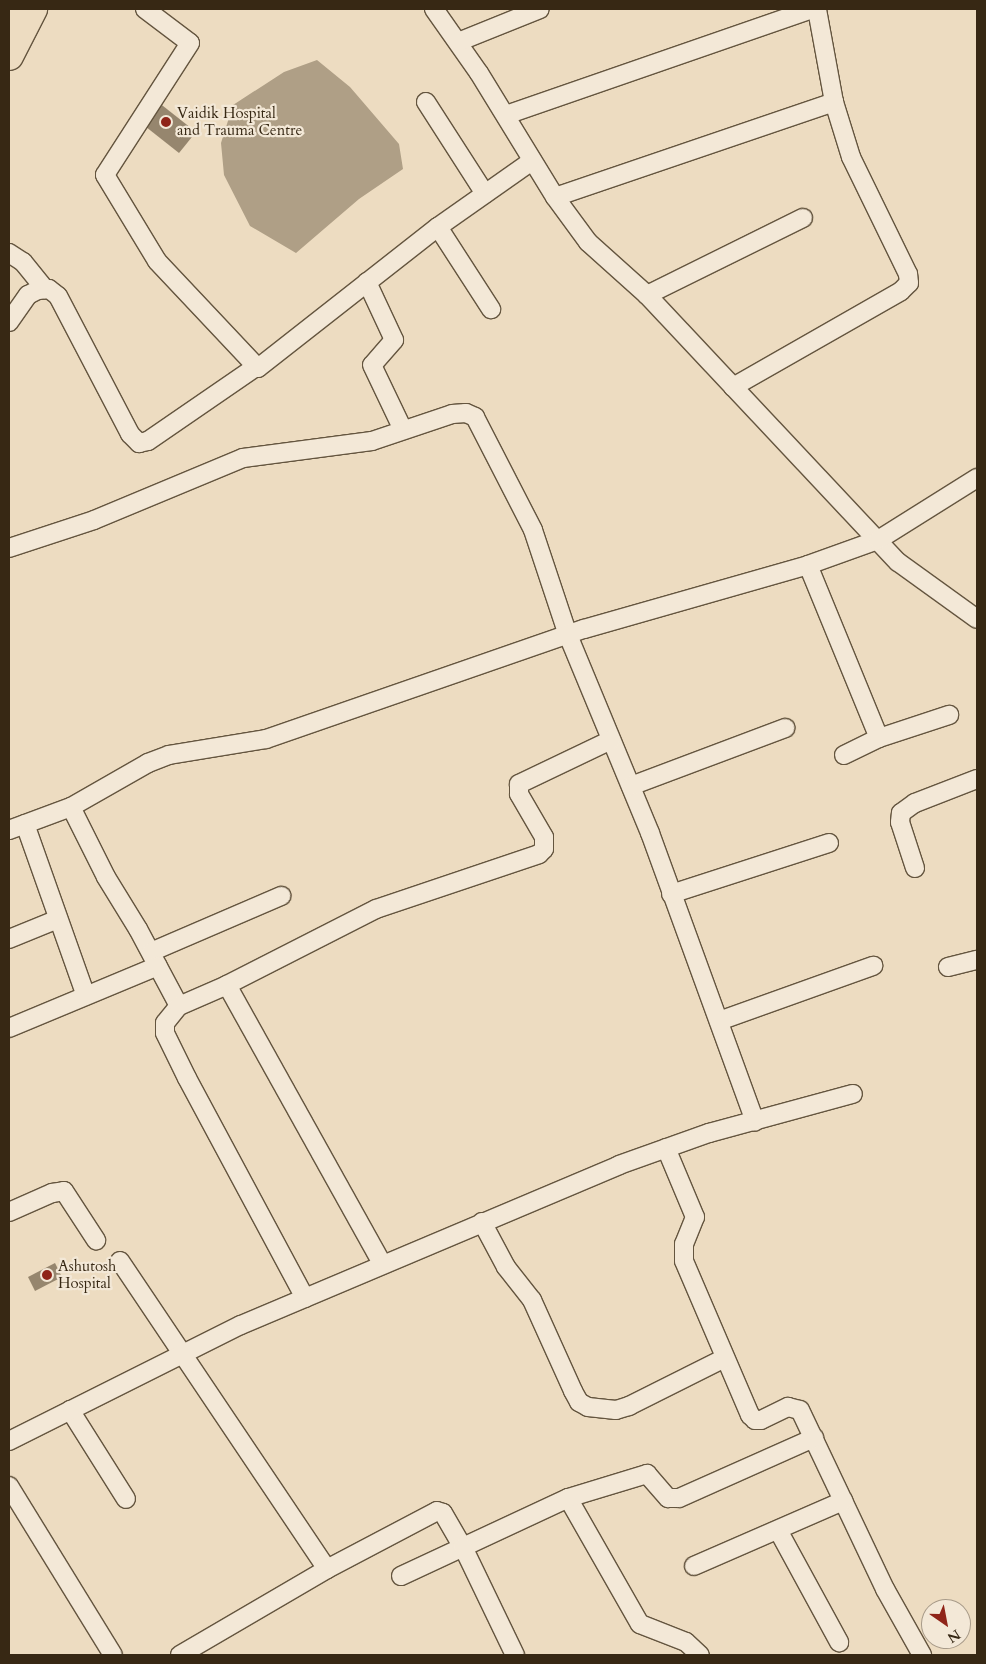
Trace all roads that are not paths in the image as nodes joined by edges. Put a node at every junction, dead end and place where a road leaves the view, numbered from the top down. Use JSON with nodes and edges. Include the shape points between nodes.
{"nodes":[{"id":1,"x":33,"y":9,"type":"edge"},
{"id":2,"x":145,"y":9,"type":"edge"},
{"id":3,"x":434,"y":9,"type":"edge"},
{"id":4,"x":540,"y":9,"type":"edge"},
{"id":5,"x":812,"y":9,"type":"edge"},
{"id":6,"x":817,"y":9,"type":"edge"},
{"id":7,"x":458,"y":42,"type":"junction"},
{"id":8,"x":9,"y":56,"type":"edge"},
{"id":9,"x":426,"y":102,"type":"dead end"},
{"id":10,"x":834,"y":102,"type":"junction"},
{"id":11,"x":506,"y":115,"type":"junction"},
{"id":12,"x":532,"y":162,"type":"junction"},
{"id":13,"x":485,"y":194,"type":"junction"},
{"id":14,"x":555,"y":197,"type":"junction"},
{"id":15,"x":803,"y":218,"type":"dead end"},
{"id":16,"x":438,"y":227,"type":"junction"},
{"id":17,"x":9,"y":253,"type":"edge"},
{"id":18,"x":367,"y":282,"type":"junction"},
{"id":19,"x":45,"y":290,"type":"junction"},
{"id":20,"x":648,"y":294,"type":"junction"},
{"id":21,"x":491,"y":309,"type":"dead end"},
{"id":22,"x":9,"y":322,"type":"edge"},
{"id":23,"x":257,"y":366,"type":"junction"},
{"id":24,"x":733,"y":387,"type":"junction"},
{"id":25,"x":403,"y":430,"type":"junction"},
{"id":26,"x":977,"y":478,"type":"edge"},
{"id":27,"x":878,"y":540,"type":"junction"},
{"id":28,"x":9,"y":548,"type":"edge"},
{"id":29,"x":808,"y":565,"type":"junction"},
{"id":30,"x":977,"y":619,"type":"edge"},
{"id":31,"x":568,"y":635,"type":"junction"},
{"id":32,"x":949,"y":715,"type":"dead end"},
{"id":33,"x":785,"y":728,"type":"dead end"},
{"id":34,"x":879,"y":738,"type":"junction"},
{"id":35,"x":611,"y":740,"type":"junction"},
{"id":36,"x":844,"y":755,"type":"dead end"},
{"id":37,"x":977,"y":779,"type":"edge"},
{"id":38,"x":631,"y":786,"type":"junction"},
{"id":39,"x":71,"y":807,"type":"junction"},
{"id":40,"x":17,"y":827,"type":"edge"},
{"id":41,"x":829,"y":843,"type":"dead end"},
{"id":42,"x":915,"y":868,"type":"dead end"},
{"id":43,"x":671,"y":894,"type":"junction"},
{"id":44,"x":280,"y":896,"type":"dead end"},
{"id":45,"x":58,"y":919,"type":"junction"},
{"id":46,"x":9,"y":939,"type":"edge"},
{"id":47,"x":155,"y":959,"type":"junction"},
{"id":48,"x":977,"y":960,"type":"edge"},
{"id":49,"x":873,"y":966,"type":"dead end"},
{"id":50,"x":948,"y":967,"type":"dead end"},
{"id":51,"x":227,"y":985,"type":"junction"},
{"id":52,"x":86,"y":996,"type":"junction"},
{"id":53,"x":179,"y":1006,"type":"junction"},
{"id":54,"x":719,"y":1020,"type":"junction"},
{"id":55,"x":9,"y":1028,"type":"edge"},
{"id":56,"x":853,"y":1094,"type":"dead end"},
{"id":57,"x":755,"y":1121,"type":"junction"},
{"id":58,"x":666,"y":1148,"type":"junction"},
{"id":59,"x":9,"y":1212,"type":"edge"},
{"id":60,"x":482,"y":1222,"type":"junction"},
{"id":61,"x":96,"y":1240,"type":"dead end"},
{"id":62,"x":120,"y":1261,"type":"dead end"},
{"id":63,"x":382,"y":1263,"type":"junction"},
{"id":64,"x":305,"y":1298,"type":"junction"},
{"id":65,"x":182,"y":1353,"type":"junction"},
{"id":66,"x":726,"y":1358,"type":"junction"},
{"id":67,"x":70,"y":1410,"type":"junction"},
{"id":68,"x":814,"y":1438,"type":"junction"},
{"id":69,"x":9,"y":1441,"type":"edge"},
{"id":70,"x":9,"y":1486,"type":"edge"},
{"id":71,"x":568,"y":1498,"type":"junction"},
{"id":72,"x":126,"y":1499,"type":"dead end"},
{"id":73,"x":843,"y":1501,"type":"junction"},
{"id":74,"x":778,"y":1530,"type":"junction"},
{"id":75,"x":463,"y":1547,"type":"junction"},
{"id":76,"x":694,"y":1566,"type":"dead end"},
{"id":77,"x":327,"y":1569,"type":"junction"},
{"id":78,"x":401,"y":1576,"type":"dead end"},
{"id":79,"x":839,"y":1642,"type":"dead end"},
{"id":80,"x":113,"y":1655,"type":"edge"},
{"id":81,"x":180,"y":1655,"type":"edge"},
{"id":82,"x":515,"y":1655,"type":"edge"},
{"id":83,"x":700,"y":1655,"type":"edge"},
{"id":84,"x":922,"y":1655,"type":"edge"}],
"edges":[{"from":1,"to":8,"type":"main road"},
{"from":2,"to":23,"type":"street","via":[[190,43],[105,175],[157,261]]},
{"from":3,"to":7,"type":"street"},
{"from":4,"to":7,"type":"street"},
{"from":5,"to":11,"type":"street"},
{"from":6,"to":10,"type":"street"},
{"from":7,"to":11,"type":"street"},
{"from":9,"to":13,"type":"street"},
{"from":10,"to":14,"type":"street"},
{"from":10,"to":24,"type":"street","via":[[851,156],[908,274],[909,283],[901,291]]},
{"from":11,"to":12,"type":"street"},
{"from":12,"to":13,"type":"street"},
{"from":12,"to":14,"type":"street"},
{"from":13,"to":16,"type":"street"},
{"from":14,"to":20,"type":"street","via":[[588,242]]},
{"from":15,"to":20,"type":"street"},
{"from":16,"to":18,"type":"street"},
{"from":16,"to":21,"type":"street"},
{"from":17,"to":19,"type":"street","via":[[23,262]]},
{"from":18,"to":23,"type":"street"},
{"from":18,"to":25,"type":"street","via":[[394,334],[390,346],[372,365],[374,374]]},
{"from":19,"to":22,"type":"street","via":[[28,295]]},
{"from":19,"to":23,"type":"street","via":[[58,296],[130,434],[139,443],[148,441]]},
{"from":20,"to":24,"type":"street"},
{"from":24,"to":27,"type":"street"},
{"from":25,"to":28,"type":"street","via":[[372,441],[227,463],[131,506]]},
{"from":25,"to":31,"type":"street","via":[[452,414],[466,413],[475,417],[533,530]]},
{"from":26,"to":27,"type":"street"},
{"from":27,"to":29,"type":"street"},
{"from":27,"to":30,"type":"street","via":[[898,562]]},
{"from":29,"to":31,"type":"street"},
{"from":29,"to":34,"type":"street"},
{"from":31,"to":35,"type":"street"},
{"from":31,"to":39,"type":"street","via":[[266,738],[170,755],[148,763]]},
{"from":32,"to":34,"type":"street"},
{"from":33,"to":38,"type":"street"},
{"from":34,"to":36,"type":"street"},
{"from":35,"to":38,"type":"street"},
{"from":35,"to":51,"type":"street","via":[[519,784],[519,794],[546,844],[539,854],[376,909]]},
{"from":37,"to":42,"type":"street","via":[[915,803],[901,813],[900,822]]},
{"from":38,"to":43,"type":"street"},
{"from":39,"to":40,"type":"street"},
{"from":39,"to":47,"type":"street","via":[[106,877]]},
{"from":40,"to":45,"type":"street"},
{"from":41,"to":43,"type":"street"},
{"from":43,"to":54,"type":"street"},
{"from":44,"to":47,"type":"street"},
{"from":45,"to":46,"type":"street"},
{"from":45,"to":52,"type":"street"},
{"from":47,"to":52,"type":"street"},
{"from":47,"to":53,"type":"street"},
{"from":48,"to":50,"type":"street"},
{"from":49,"to":54,"type":"street"},
{"from":51,"to":53,"type":"street"},
{"from":51,"to":63,"type":"street"},
{"from":52,"to":55,"type":"street"},
{"from":53,"to":64,"type":"street","via":[[165,1023],[165,1033]]},
{"from":54,"to":57,"type":"street"},
{"from":56,"to":57,"type":"street"},
{"from":57,"to":58,"type":"street"},
{"from":58,"to":60,"type":"street"},
{"from":58,"to":66,"type":"street","via":[[695,1217],[684,1244],[684,1261]]},
{"from":59,"to":61,"type":"street","via":[[64,1191]]},
{"from":60,"to":63,"type":"street"},
{"from":60,"to":66,"type":"street","via":[[506,1267],[532,1300],[579,1402],[588,1407],[616,1410]]},
{"from":62,"to":65,"type":"street"},
{"from":63,"to":64,"type":"street"},
{"from":64,"to":65,"type":"street"},
{"from":65,"to":67,"type":"street"},
{"from":65,"to":77,"type":"street"},
{"from":66,"to":68,"type":"street","via":[[739,1392],[755,1420],[795,1407],[800,1410]]},
{"from":67,"to":69,"type":"street"},
{"from":67,"to":72,"type":"street"},
{"from":68,"to":71,"type":"street","via":[[673,1500],[647,1474]]},
{"from":68,"to":73,"type":"street"},
{"from":70,"to":80,"type":"street"},
{"from":71,"to":75,"type":"street"},
{"from":71,"to":83,"type":"street","via":[[640,1624],[686,1642]]},
{"from":73,"to":74,"type":"street"},
{"from":73,"to":84,"type":"street","via":[[885,1589]]},
{"from":74,"to":76,"type":"street"},
{"from":74,"to":79,"type":"street"},
{"from":75,"to":77,"type":"street","via":[[443,1514],[437,1511]]},
{"from":75,"to":78,"type":"street"},
{"from":75,"to":82,"type":"street"},
{"from":77,"to":81,"type":"street"}]}
